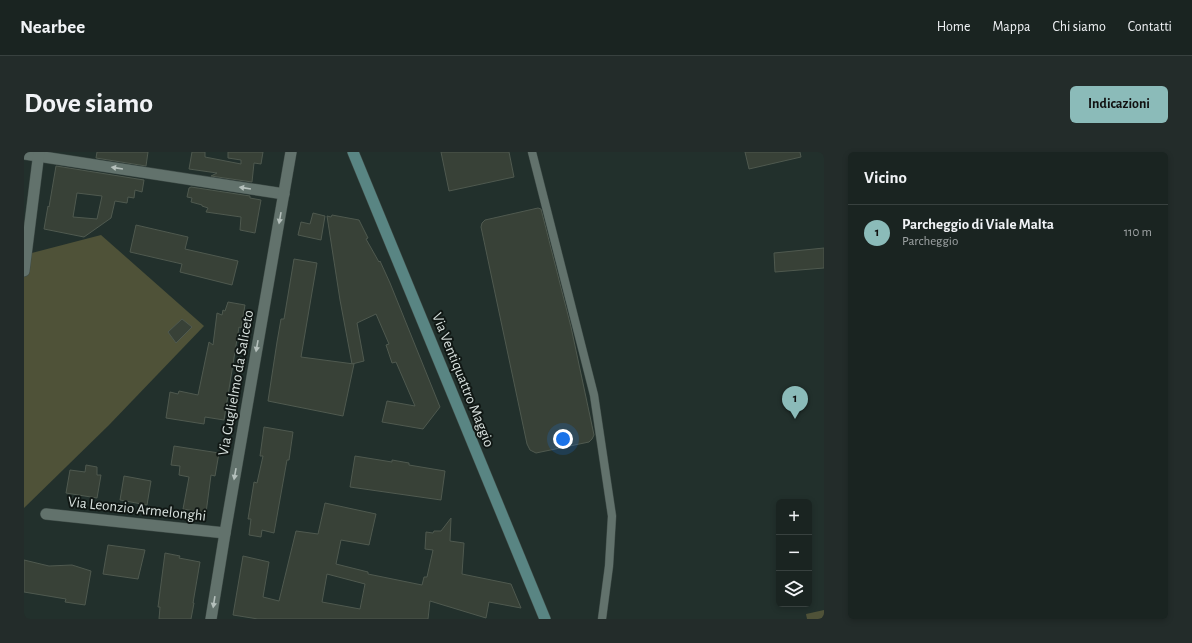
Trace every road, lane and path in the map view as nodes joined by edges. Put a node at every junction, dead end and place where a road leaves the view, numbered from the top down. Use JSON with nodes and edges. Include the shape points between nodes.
{"nodes":[{"id":1,"x":291,"y":152,"type":"edge"},
{"id":2,"x":353,"y":152,"type":"edge"},
{"id":3,"x":532,"y":152,"type":"edge"},
{"id":4,"x":24,"y":154,"type":"edge"},
{"id":5,"x":38,"y":154,"type":"edge"},
{"id":6,"x":284,"y":194,"type":"junction"},
{"id":7,"x":24,"y":271,"type":"edge"},
{"id":8,"x":46,"y":514,"type":"dead end"},
{"id":9,"x":225,"y":533,"type":"junction"},
{"id":10,"x":211,"y":619,"type":"edge"},
{"id":11,"x":546,"y":619,"type":"edge"},
{"id":12,"x":602,"y":619,"type":"edge"}],
"edges":[{"from":1,"to":6,"type":"street","name":"Via Guglielmo da Saliceto"},
{"from":2,"to":11,"type":"main road","name":"Via Ventiquattro Maggio"},
{"from":3,"to":12,"type":"lane","via":[[594,395],[612,516]]},
{"from":4,"to":5,"type":"street"},
{"from":6,"to":5,"type":"street","one_way":true},
{"from":5,"to":7,"type":"street"},
{"from":6,"to":9,"type":"street","name":"Via Guglielmo da Saliceto","one_way":true},
{"from":8,"to":9,"type":"street","name":"Via Leonzio Armelonghi"},
{"from":9,"to":10,"type":"street","name":"Via Guglielmo da Saliceto","one_way":true}]}
